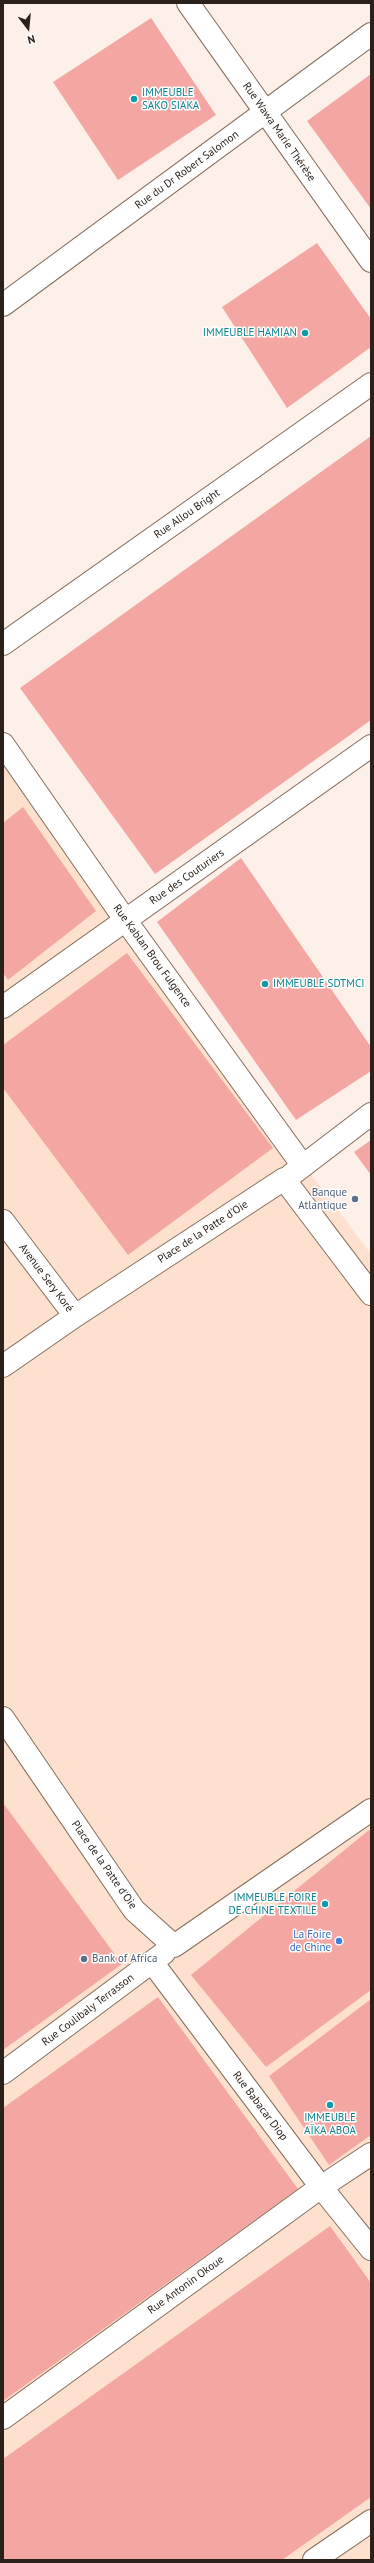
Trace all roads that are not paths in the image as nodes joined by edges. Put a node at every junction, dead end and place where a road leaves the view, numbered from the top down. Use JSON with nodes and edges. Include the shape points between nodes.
{"nodes":[{"id":1,"x":188,"y":3,"type":"edge"},
{"id":2,"x":371,"y":34,"type":"edge"},
{"id":3,"x":264,"y":112,"type":"junction"},
{"id":4,"x":371,"y":261,"type":"edge"},
{"id":5,"x":3,"y":305,"type":"edge"},
{"id":6,"x":371,"y":384,"type":"edge"},
{"id":7,"x":3,"y":644,"type":"edge"},
{"id":8,"x":3,"y":744,"type":"edge"},
{"id":9,"x":371,"y":746,"type":"edge"},
{"id":10,"x":126,"y":921,"type":"junction"},
{"id":11,"x":3,"y":1007,"type":"edge"},
{"id":12,"x":371,"y":1114,"type":"edge"},
{"id":13,"x":303,"y":1166,"type":"junction"},
{"id":14,"x":284,"y":1179,"type":"junction"},
{"id":15,"x":3,"y":1221,"type":"edge"},
{"id":16,"x":371,"y":1294,"type":"edge"},
{"id":17,"x":75,"y":1316,"type":"junction"},
{"id":18,"x":3,"y":1366,"type":"edge"},
{"id":19,"x":3,"y":1718,"type":"edge"},
{"id":20,"x":371,"y":1810,"type":"edge"},
{"id":21,"x":174,"y":1946,"type":"junction"},
{"id":22,"x":152,"y":1962,"type":"junction"},
{"id":23,"x":3,"y":2073,"type":"edge"},
{"id":24,"x":371,"y":2154,"type":"edge"},
{"id":25,"x":321,"y":2187,"type":"junction"},
{"id":26,"x":371,"y":2249,"type":"edge"},
{"id":27,"x":3,"y":2418,"type":"edge"},
{"id":28,"x":371,"y":2520,"type":"edge"},
{"id":29,"x":314,"y":2560,"type":"edge"}],
"edges":[{"from":1,"to":3,"type":"street","name":"Rue Wawa Marie Thérèse"},
{"from":2,"to":3,"type":"street","name":"Rue du Dr Robert Salomon"},
{"from":3,"to":4,"type":"street","name":"Rue Wawa Marie Thérèse"},
{"from":3,"to":5,"type":"street","name":"Rue du Dr Robert Salomon"},
{"from":6,"to":7,"type":"street","name":"Rue Allou Bright"},
{"from":8,"to":10,"type":"street","name":"Rue Kablan Brou Fulgence"},
{"from":9,"to":10,"type":"street","name":"Rue des Couturiers"},
{"from":10,"to":11,"type":"street","name":"Rue des Couturiers"},
{"from":10,"to":13,"type":"street","name":"Rue Kablan Brou Fulgence"},
{"from":12,"to":13,"type":"street","name":"Place de la Patte d'Oie"},
{"from":13,"to":14,"type":"street","name":"Place de la Patte d'Oie"},
{"from":14,"to":16,"type":"street"},
{"from":14,"to":17,"type":"street","name":"Place de la Patte d'Oie"},
{"from":15,"to":17,"type":"street","name":"Avenue Sery Koré"},
{"from":17,"to":18,"type":"street","name":"Place de la Patte d'Oie"},
{"from":19,"to":21,"type":"street","name":"Place de la Patte d'Oie","via":[[134,1910]]},
{"from":20,"to":21,"type":"street"},
{"from":21,"to":22,"type":"street","name":"Rue Coulibaly Terrasson"},
{"from":22,"to":23,"type":"street","name":"Rue Coulibaly Terrasson"},
{"from":22,"to":25,"type":"street","name":"Rue Babacar Diop"},
{"from":24,"to":25,"type":"street","name":"Rue Antonin Okoue"},
{"from":25,"to":26,"type":"street","name":"Rue Babacar Diop"},
{"from":25,"to":27,"type":"street","name":"Rue Antonin Okoue"},
{"from":28,"to":29,"type":"street"}]}
